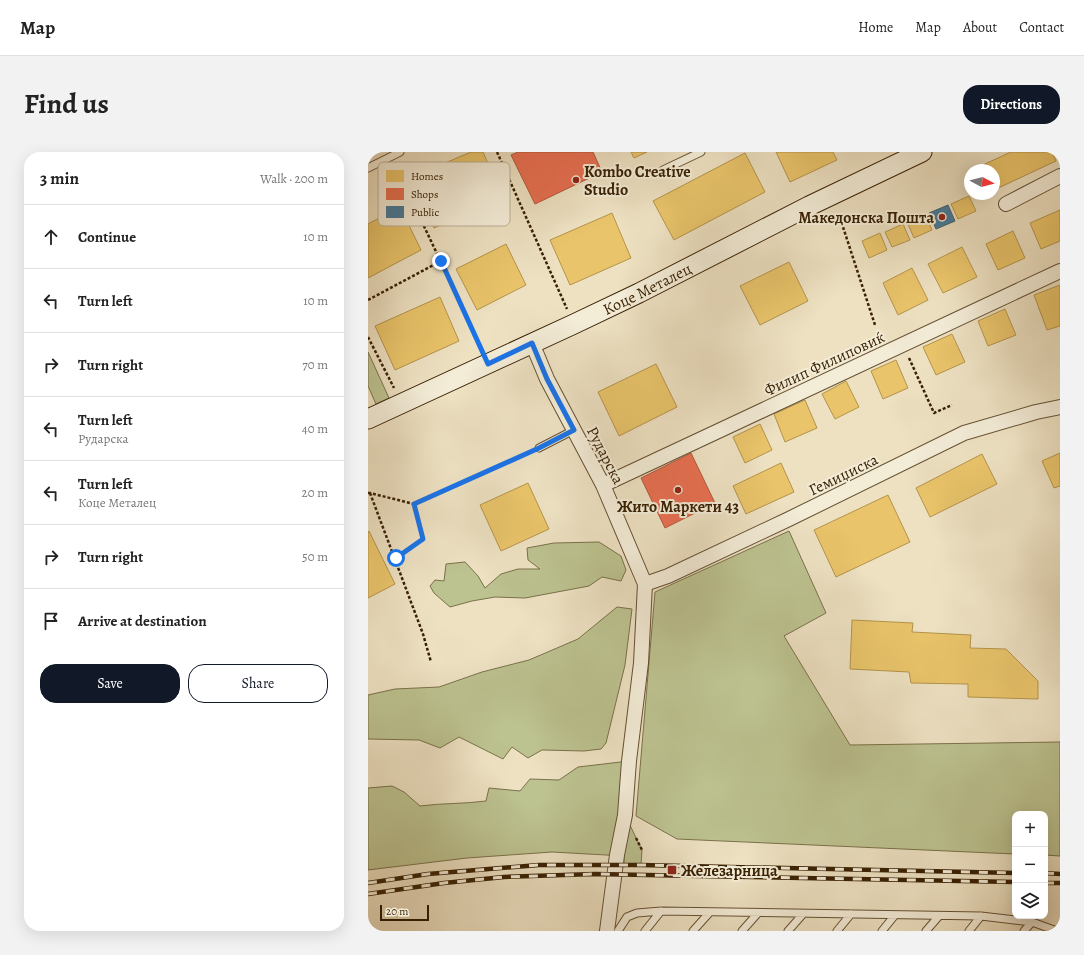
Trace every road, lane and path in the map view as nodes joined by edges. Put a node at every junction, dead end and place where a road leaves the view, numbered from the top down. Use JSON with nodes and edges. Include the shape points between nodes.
{"nodes":[{"id":1,"x":400,"y":152,"type":"edge"},
{"id":2,"x":496,"y":152,"type":"edge"},
{"id":3,"x":701,"y":152,"type":"edge"},
{"id":4,"x":922,"y":152,"type":"edge"},
{"id":5,"x":391,"y":156,"type":"junction"},
{"id":6,"x":380,"y":162,"type":"edge"},
{"id":7,"x":394,"y":162,"type":"edge"},
{"id":8,"x":501,"y":162,"type":"edge"},
{"id":9,"x":378,"y":163,"type":"edge"},
{"id":10,"x":368,"y":168,"type":"edge"},
{"id":11,"x":662,"y":170,"type":"dead end"},
{"id":12,"x":1060,"y":176,"type":"edge"},
{"id":13,"x":510,"y":183,"type":"edge"},
{"id":14,"x":1006,"y":204,"type":"dead end"},
{"id":15,"x":424,"y":226,"type":"edge"},
{"id":16,"x":843,"y":227,"type":"dead end"},
{"id":17,"x":441,"y":261,"type":"junction"},
{"id":18,"x":1060,"y":271,"type":"edge"},
{"id":19,"x":368,"y":300,"type":"edge"},
{"id":20,"x":574,"y":324,"type":"junction"},
{"id":21,"x":876,"y":325,"type":"dead end"},
{"id":22,"x":368,"y":337,"type":"edge"},
{"id":23,"x":532,"y":343,"type":"junction"},
{"id":24,"x":904,"y":344,"type":"junction"},
{"id":25,"x":488,"y":364,"type":"junction"},
{"id":26,"x":401,"y":403,"type":"junction"},
{"id":27,"x":952,"y":405,"type":"dead end"},
{"id":28,"x":1060,"y":407,"type":"edge"},
{"id":29,"x":368,"y":419,"type":"edge"},
{"id":30,"x":574,"y":430,"type":"junction"},
{"id":31,"x":539,"y":448,"type":"joint"},
{"id":32,"x":603,"y":485,"type":"junction"},
{"id":33,"x":369,"y":493,"type":"edge"},
{"id":34,"x":414,"y":504,"type":"junction"},
{"id":35,"x":396,"y":558,"type":"junction"},
{"id":36,"x":645,"y":584,"type":"junction"},
{"id":37,"x":431,"y":662,"type":"dead end"},
{"id":38,"x":661,"y":912,"type":"junction"},
{"id":39,"x":710,"y":912,"type":"junction"},
{"id":40,"x":758,"y":913,"type":"junction"},
{"id":41,"x":803,"y":914,"type":"junction"},
{"id":42,"x":851,"y":914,"type":"junction"},
{"id":43,"x":895,"y":915,"type":"junction"},
{"id":44,"x":939,"y":916,"type":"junction"},
{"id":45,"x":981,"y":916,"type":"junction"},
{"id":46,"x":1032,"y":922,"type":"junction"},
{"id":47,"x":607,"y":931,"type":"edge"},
{"id":48,"x":618,"y":931,"type":"edge"},
{"id":49,"x":645,"y":931,"type":"edge"},
{"id":50,"x":694,"y":931,"type":"edge"},
{"id":51,"x":742,"y":931,"type":"edge"},
{"id":52,"x":788,"y":931,"type":"edge"},
{"id":53,"x":837,"y":931,"type":"edge"},
{"id":54,"x":882,"y":931,"type":"edge"},
{"id":55,"x":926,"y":931,"type":"edge"},
{"id":56,"x":969,"y":931,"type":"edge"},
{"id":57,"x":1024,"y":931,"type":"edge"},
{"id":58,"x":1057,"y":931,"type":"edge"}],
"edges":[{"from":1,"to":5,"type":"lane"},
{"from":2,"to":8,"type":"path"},
{"from":3,"to":11,"type":"lane"},
{"from":4,"to":20,"type":"street","name":"Коце Металец"},
{"from":5,"to":6,"type":"lane"},
{"from":5,"to":7,"type":"path"},
{"from":9,"to":10,"type":"lane"},
{"from":12,"to":14,"type":"street"},
{"from":13,"to":20,"type":"path"},
{"from":15,"to":17,"type":"path"},
{"from":16,"to":21,"type":"path"},
{"from":17,"to":19,"type":"path"},
{"from":17,"to":25,"type":"path"},
{"from":18,"to":24,"type":"street","name":"Филип Филиповиќ"},
{"from":20,"to":23,"type":"street","name":"Коце Металец"},
{"from":22,"to":26,"type":"path"},
{"from":23,"to":25,"type":"street","name":"Коце Металец"},
{"from":23,"to":30,"type":"street","name":"Рударска","via":[[547,379]]},
{"from":24,"to":27,"type":"path","via":[[934,412]]},
{"from":24,"to":32,"type":"street","name":"Филип Филиповиќ"},
{"from":25,"to":26,"type":"street","name":"Коце Металец"},
{"from":26,"to":29,"type":"street","name":"Коце Металец"},
{"from":28,"to":36,"type":"street","name":"Гемиџиска","via":[[964,433],[668,576]]},
{"from":30,"to":31,"type":"lane"},
{"from":30,"to":32,"type":"street","name":"Рударска"},
{"from":31,"to":34,"type":"path"},
{"from":32,"to":36,"type":"street","name":"Рударска"},
{"from":33,"to":34,"type":"path"},
{"from":33,"to":35,"type":"path"},
{"from":34,"to":35,"type":"path","via":[[423,539]]},
{"from":35,"to":37,"type":"path"},
{"from":36,"to":47,"type":"street","via":[[641,663],[625,815],[616,855]]},
{"from":38,"to":39,"type":"lane"},
{"from":38,"to":48,"type":"lane","via":[[637,913],[627,917]]},
{"from":38,"to":49,"type":"lane"},
{"from":39,"to":40,"type":"lane"},
{"from":39,"to":50,"type":"lane"},
{"from":40,"to":41,"type":"lane"},
{"from":40,"to":51,"type":"lane"},
{"from":41,"to":42,"type":"lane"},
{"from":41,"to":52,"type":"lane"},
{"from":42,"to":43,"type":"lane"},
{"from":42,"to":53,"type":"lane"},
{"from":43,"to":44,"type":"lane"},
{"from":43,"to":54,"type":"lane"},
{"from":44,"to":45,"type":"lane"},
{"from":44,"to":55,"type":"lane"},
{"from":45,"to":46,"type":"lane"},
{"from":45,"to":56,"type":"lane"},
{"from":46,"to":57,"type":"lane"},
{"from":46,"to":58,"type":"lane"}]}
